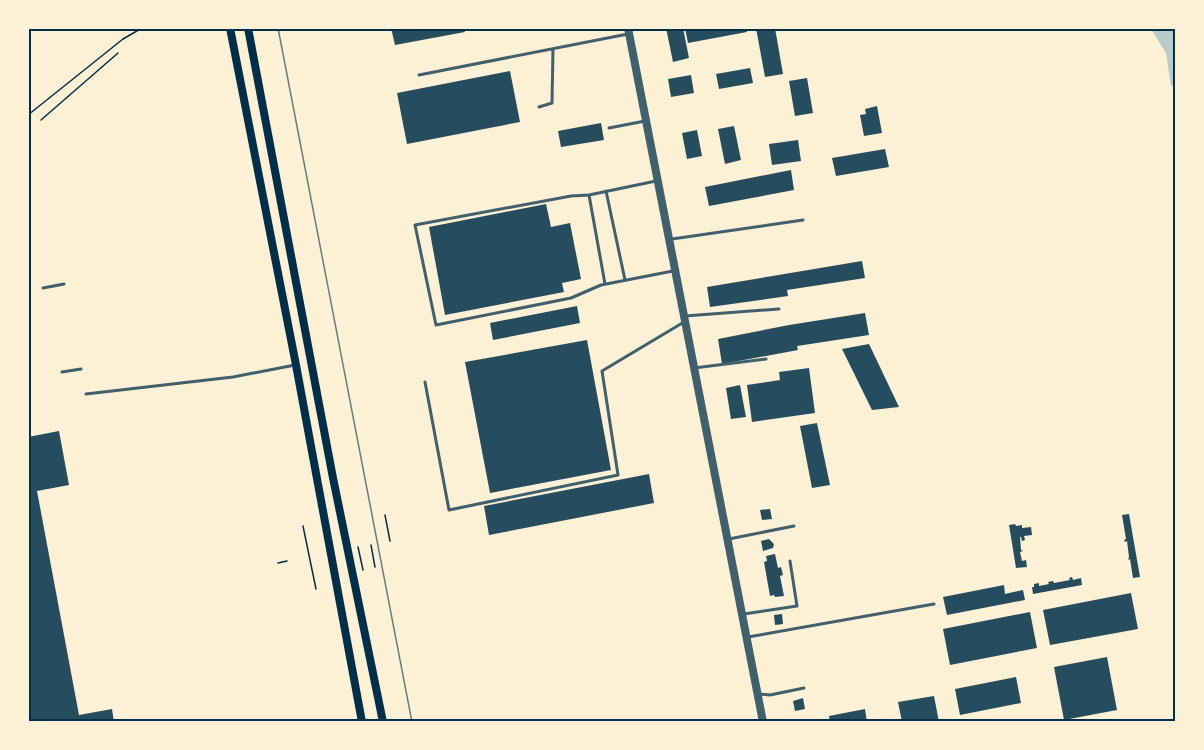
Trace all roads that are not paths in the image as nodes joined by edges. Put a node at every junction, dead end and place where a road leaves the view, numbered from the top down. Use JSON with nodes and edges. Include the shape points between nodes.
{"nodes":[{"id":1,"x":230,"y":28,"type":"edge"},
{"id":2,"x":248,"y":28,"type":"edge"},
{"id":3,"x":629,"y":31,"type":"edge"},
{"id":4,"x":553,"y":49,"type":"junction"},
{"id":5,"x":419,"y":75,"type":"dead end"},
{"id":6,"x":539,"y":107,"type":"dead end"},
{"id":7,"x":646,"y":121,"type":"junction"},
{"id":8,"x":609,"y":128,"type":"dead end"},
{"id":9,"x":658,"y":181,"type":"junction"},
{"id":10,"x":606,"y":191,"type":"junction"},
{"id":11,"x":589,"y":195,"type":"junction"},
{"id":12,"x":803,"y":220,"type":"dead end"},
{"id":13,"x":669,"y":240,"type":"junction"},
{"id":14,"x":675,"y":271,"type":"junction"},
{"id":15,"x":626,"y":280,"type":"junction"},
{"id":16,"x":64,"y":284,"type":"dead end"},
{"id":17,"x":605,"y":284,"type":"junction"},
{"id":18,"x":43,"y":288,"type":"dead end"},
{"id":19,"x":298,"y":290,"type":"junction"},
{"id":20,"x":281,"y":293,"type":"junction"},
{"id":21,"x":779,"y":309,"type":"dead end"},
{"id":22,"x":685,"y":319,"type":"junction"},
{"id":23,"x":766,"y":359,"type":"dead end"},
{"id":24,"x":296,"y":365,"type":"junction"},
{"id":25,"x":694,"y":368,"type":"junction"},
{"id":26,"x":81,"y":369,"type":"dead end"},
{"id":27,"x":62,"y":372,"type":"dead end"},
{"id":28,"x":424,"y":382,"type":"dead end"},
{"id":29,"x":86,"y":394,"type":"dead end"},
{"id":30,"x":794,"y":526,"type":"dead end"},
{"id":31,"x":727,"y":539,"type":"junction"},
{"id":32,"x":790,"y":561,"type":"dead end"},
{"id":33,"x":934,"y":604,"type":"dead end"},
{"id":34,"x":742,"y":614,"type":"junction"},
{"id":35,"x":746,"y":638,"type":"junction"},
{"id":36,"x":804,"y":688,"type":"dead end"},
{"id":37,"x":757,"y":694,"type":"junction"},
{"id":38,"x":362,"y":722,"type":"edge"},
{"id":39,"x":383,"y":722,"type":"edge"},
{"id":40,"x":763,"y":722,"type":"edge"}],
"edges":[{"from":1,"to":20,"type":"main road"},
{"from":2,"to":19,"type":"main road"},
{"from":3,"to":4,"type":"lane"},
{"from":3,"to":7,"type":"street"},
{"from":4,"to":5,"type":"lane"},
{"from":4,"to":6,"type":"lane","via":[[552,103]]},
{"from":7,"to":8,"type":"lane"},
{"from":7,"to":9,"type":"street"},
{"from":9,"to":10,"type":"lane"},
{"from":9,"to":13,"type":"street"},
{"from":10,"to":11,"type":"lane"},
{"from":10,"to":15,"type":"lane"},
{"from":11,"to":17,"type":"lane"},
{"from":11,"to":17,"type":"lane","via":[[415,225],[436,326],[571,298]]},
{"from":12,"to":13,"type":"lane"},
{"from":13,"to":14,"type":"street"},
{"from":14,"to":15,"type":"lane"},
{"from":14,"to":22,"type":"street"},
{"from":15,"to":17,"type":"lane"},
{"from":16,"to":18,"type":"lane"},
{"from":19,"to":20,"type":"main road"},
{"from":19,"to":39,"type":"main road"},
{"from":20,"to":24,"type":"main road"},
{"from":21,"to":22,"type":"lane"},
{"from":22,"to":25,"type":"street"},
{"from":22,"to":28,"type":"lane","via":[[602,371],[618,475],[449,510]]},
{"from":23,"to":25,"type":"lane"},
{"from":24,"to":29,"type":"lane","via":[[233,377]]},
{"from":24,"to":38,"type":"main road"},
{"from":25,"to":31,"type":"street"},
{"from":26,"to":27,"type":"lane"},
{"from":30,"to":31,"type":"lane"},
{"from":31,"to":34,"type":"street"},
{"from":32,"to":34,"type":"lane","via":[[797,606]]},
{"from":33,"to":35,"type":"lane"},
{"from":34,"to":35,"type":"street"},
{"from":35,"to":37,"type":"street"},
{"from":36,"to":37,"type":"lane"},
{"from":37,"to":40,"type":"street"}]}
